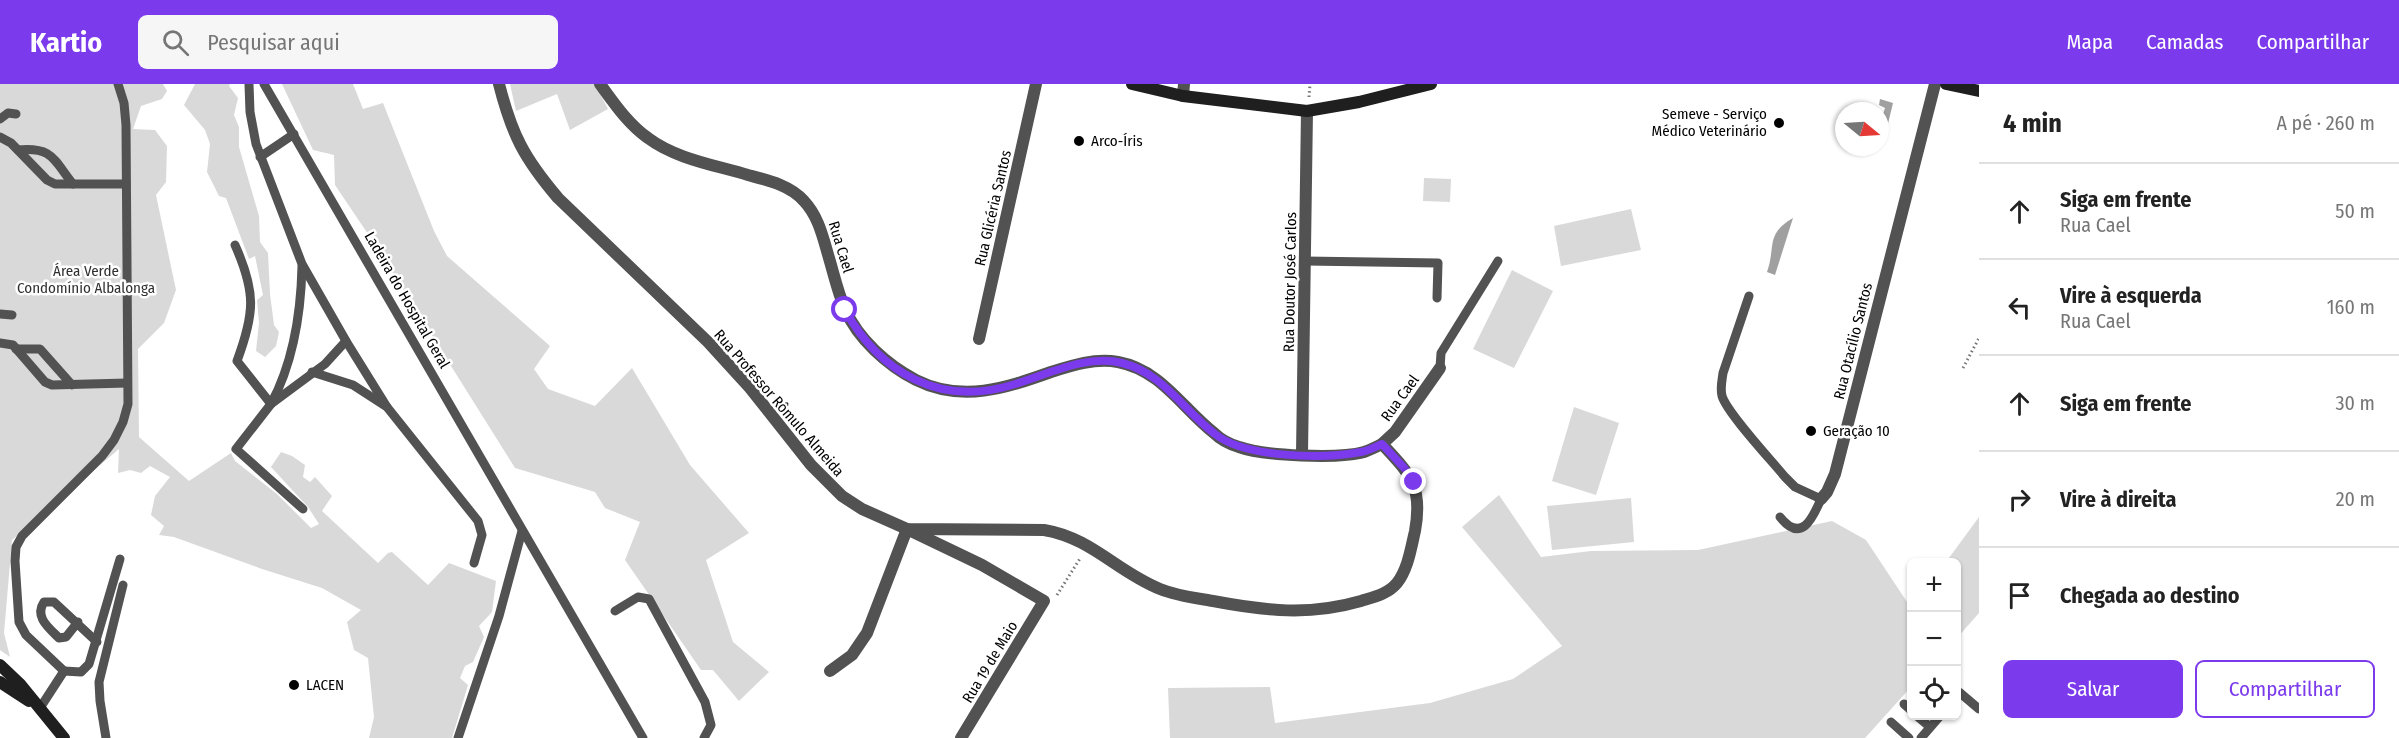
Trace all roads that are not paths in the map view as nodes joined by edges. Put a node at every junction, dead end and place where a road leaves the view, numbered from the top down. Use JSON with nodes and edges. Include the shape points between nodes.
{"nodes":[{"id":1,"x":118,"y":84,"type":"edge"},
{"id":2,"x":249,"y":84,"type":"edge"},
{"id":3,"x":264,"y":84,"type":"edge"},
{"id":4,"x":499,"y":84,"type":"edge"},
{"id":5,"x":600,"y":84,"type":"edge"},
{"id":6,"x":1036,"y":84,"type":"edge"},
{"id":7,"x":1131,"y":84,"type":"edge"},
{"id":8,"x":1431,"y":84,"type":"edge"},
{"id":9,"x":1935,"y":84,"type":"edge"},
{"id":10,"x":1946,"y":84,"type":"edge"},
{"id":11,"x":1184,"y":90,"type":"edge"},
{"id":12,"x":1979,"y":91,"type":"edge"},
{"id":13,"x":1307,"y":111,"type":"junction"},
{"id":14,"x":16,"y":114,"type":"dead end"},
{"id":15,"x":0,"y":118,"type":"edge"},
{"id":16,"x":294,"y":134,"type":"junction"},
{"id":17,"x":0,"y":137,"type":"edge"},
{"id":18,"x":18,"y":150,"type":"junction"},
{"id":19,"x":260,"y":157,"type":"junction"},
{"id":20,"x":73,"y":184,"type":"junction"},
{"id":21,"x":126,"y":184,"type":"junction"},
{"id":22,"x":234,"y":244,"type":"dead end"},
{"id":23,"x":1305,"y":261,"type":"junction"},
{"id":24,"x":1498,"y":261,"type":"dead end"},
{"id":25,"x":302,"y":264,"type":"junction"},
{"id":26,"x":1749,"y":296,"type":"dead end"},
{"id":27,"x":1437,"y":298,"type":"dead end"},
{"id":28,"x":0,"y":314,"type":"edge"},
{"id":29,"x":12,"y":315,"type":"dead end"},
{"id":30,"x":979,"y":339,"type":"dead end"},
{"id":31,"x":346,"y":341,"type":"junction"},
{"id":32,"x":0,"y":343,"type":"edge"},
{"id":33,"x":16,"y":349,"type":"junction"},
{"id":34,"x":1440,"y":368,"type":"joint"},
{"id":35,"x":312,"y":372,"type":"junction"},
{"id":36,"x":127,"y":383,"type":"junction"},
{"id":37,"x":72,"y":385,"type":"junction"},
{"id":38,"x":271,"y":404,"type":"junction"},
{"id":39,"x":387,"y":407,"type":"junction"},
{"id":40,"x":1382,"y":444,"type":"junction"},
{"id":41,"x":1302,"y":454,"type":"junction"},
{"id":42,"x":1821,"y":499,"type":"junction"},
{"id":43,"x":303,"y":509,"type":"dead end"},
{"id":44,"x":1780,"y":517,"type":"dead end"},
{"id":45,"x":907,"y":529,"type":"junction"},
{"id":46,"x":522,"y":531,"type":"junction"},
{"id":47,"x":120,"y":559,"type":"dead end"},
{"id":48,"x":474,"y":563,"type":"dead end"},
{"id":49,"x":123,"y":585,"type":"dead end"},
{"id":50,"x":615,"y":611,"type":"dead end"},
{"id":51,"x":78,"y":622,"type":"dead end"},
{"id":52,"x":97,"y":642,"type":"junction"},
{"id":53,"x":0,"y":665,"type":"edge"},
{"id":54,"x":64,"y":671,"type":"junction"},
{"id":55,"x":830,"y":671,"type":"dead end"},
{"id":56,"x":0,"y":682,"type":"edge"},
{"id":57,"x":1961,"y":694,"type":"edge"},
{"id":58,"x":40,"y":708,"type":"junction"},
{"id":59,"x":1979,"y":709,"type":"edge"},
{"id":60,"x":1922,"y":720,"type":"edge"},
{"id":61,"x":1936,"y":720,"type":"edge"},
{"id":62,"x":1891,"y":722,"type":"dead end"},
{"id":63,"x":1930,"y":727,"type":"junction"},
{"id":64,"x":64,"y":738,"type":"edge"},
{"id":65,"x":106,"y":738,"type":"edge"},
{"id":66,"x":458,"y":738,"type":"edge"},
{"id":67,"x":643,"y":738,"type":"edge"},
{"id":68,"x":704,"y":738,"type":"edge"},
{"id":69,"x":961,"y":738,"type":"edge"},
{"id":70,"x":1909,"y":738,"type":"edge"},
{"id":71,"x":1921,"y":738,"type":"edge"}],
"edges":[{"from":1,"to":21,"type":"lane","via":[[126,125]]},
{"from":2,"to":19,"type":"lane","via":[[253,133]]},
{"from":3,"to":16,"type":"lane","name":"Ladeira do Hospital Geral"},
{"from":4,"to":45,"type":"street","name":"Rua Professor Rômulo Almeida","via":[[515,138],[558,198],[708,342],[811,465],[842,496],[862,510]]},
{"from":5,"to":41,"type":"street","name":"Rua Cael","via":[[631,124],[649,139],[693,159],[795,192],[815,215],[845,310],[854,326],[880,355],[914,379],[934,388],[966,393],[1010,386],[1080,363],[1119,363],[1133,366],[1165,385],[1226,442],[1256,452]]},
{"from":6,"to":30,"type":"street","name":"Rua Glicéria Santos"},
{"from":7,"to":11,"type":"street"},
{"from":8,"to":13,"type":"street"},
{"from":9,"to":42,"type":"street","name":"Rua Otacílio Santos","via":[[1834,474]]},
{"from":10,"to":12,"type":"street"},
{"from":11,"to":13,"type":"street"},
{"from":13,"to":23,"type":"street","name":"Rua Doutor José Carlos"},
{"from":14,"to":15,"type":"lane"},
{"from":16,"to":19,"type":"lane"},
{"from":16,"to":46,"type":"lane","name":"Ladeira do Hospital Geral"},
{"from":17,"to":18,"type":"lane"},
{"from":18,"to":20,"type":"lane","via":[[46,180]]},
{"from":18,"to":20,"type":"lane","via":[[47,153]]},
{"from":19,"to":25,"type":"lane"},
{"from":20,"to":21,"type":"lane"},
{"from":21,"to":36,"type":"lane"},
{"from":22,"to":38,"type":"lane","via":[[249,281],[251,311],[237,361]]},
{"from":23,"to":27,"type":"lane","via":[[1438,263]]},
{"from":23,"to":41,"type":"street","name":"Rua Doutor José Carlos"},
{"from":24,"to":34,"type":"lane","via":[[1441,353]]},
{"from":25,"to":31,"type":"lane"},
{"from":25,"to":38,"type":"lane","via":[[293,339],[282,381]]},
{"from":26,"to":42,"type":"lane","via":[[1723,373],[1723,398],[1790,482]]},
{"from":28,"to":29,"type":"lane"},
{"from":31,"to":35,"type":"lane"},
{"from":31,"to":39,"type":"lane"},
{"from":32,"to":33,"type":"lane"},
{"from":33,"to":37,"type":"lane","via":[[45,382]]},
{"from":33,"to":37,"type":"lane","via":[[40,349]]},
{"from":34,"to":40,"type":"street","name":"Rua Cael","via":[[1395,432]]},
{"from":35,"to":38,"type":"lane"},
{"from":35,"to":39,"type":"lane","via":[[352,385]]},
{"from":36,"to":37,"type":"lane"},
{"from":36,"to":54,"type":"lane","via":[[128,404],[114,440],[22,536],[16,548],[19,622],[26,635]]},
{"from":38,"to":43,"type":"lane","via":[[236,449]]},
{"from":39,"to":48,"type":"lane","via":[[478,521],[482,535]]},
{"from":40,"to":41,"type":"street","via":[[1364,452],[1340,455]]},
{"from":40,"to":45,"type":"street","name":"Rua Professor Rômulo Almeida","via":[[1406,470],[1418,495],[1411,550],[1397,583],[1380,596],[1348,605],[1301,612],[1186,597],[1157,588],[1088,545],[1044,530]]},
{"from":42,"to":44,"type":"lane","via":[[1809,523],[1802,528],[1787,526]]},
{"from":45,"to":55,"type":"street","via":[[867,633],[852,655]]},
{"from":45,"to":69,"type":"street","name":"Rua 19 de Maio","via":[[982,565],[1044,601]]},
{"from":46,"to":66,"type":"lane","via":[[499,616]]},
{"from":46,"to":67,"type":"lane","name":"Ladeira do Hospital Geral"},
{"from":47,"to":52,"type":"lane"},
{"from":49,"to":65,"type":"lane","via":[[99,682]]},
{"from":50,"to":68,"type":"lane","via":[[638,597],[649,599],[705,702],[711,725]]},
{"from":51,"to":52,"type":"lane"},
{"from":52,"to":54,"type":"lane","via":[[89,664],[81,672]]},
{"from":53,"to":58,"type":"street"},
{"from":54,"to":58,"type":"lane"},
{"from":56,"to":58,"type":"street"},
{"from":57,"to":59,"type":"lane"},
{"from":58,"to":64,"type":"street"},
{"from":60,"to":63,"type":"lane"},
{"from":61,"to":63,"type":"lane"},
{"from":62,"to":70,"type":"lane"},
{"from":63,"to":71,"type":"lane"}]}
